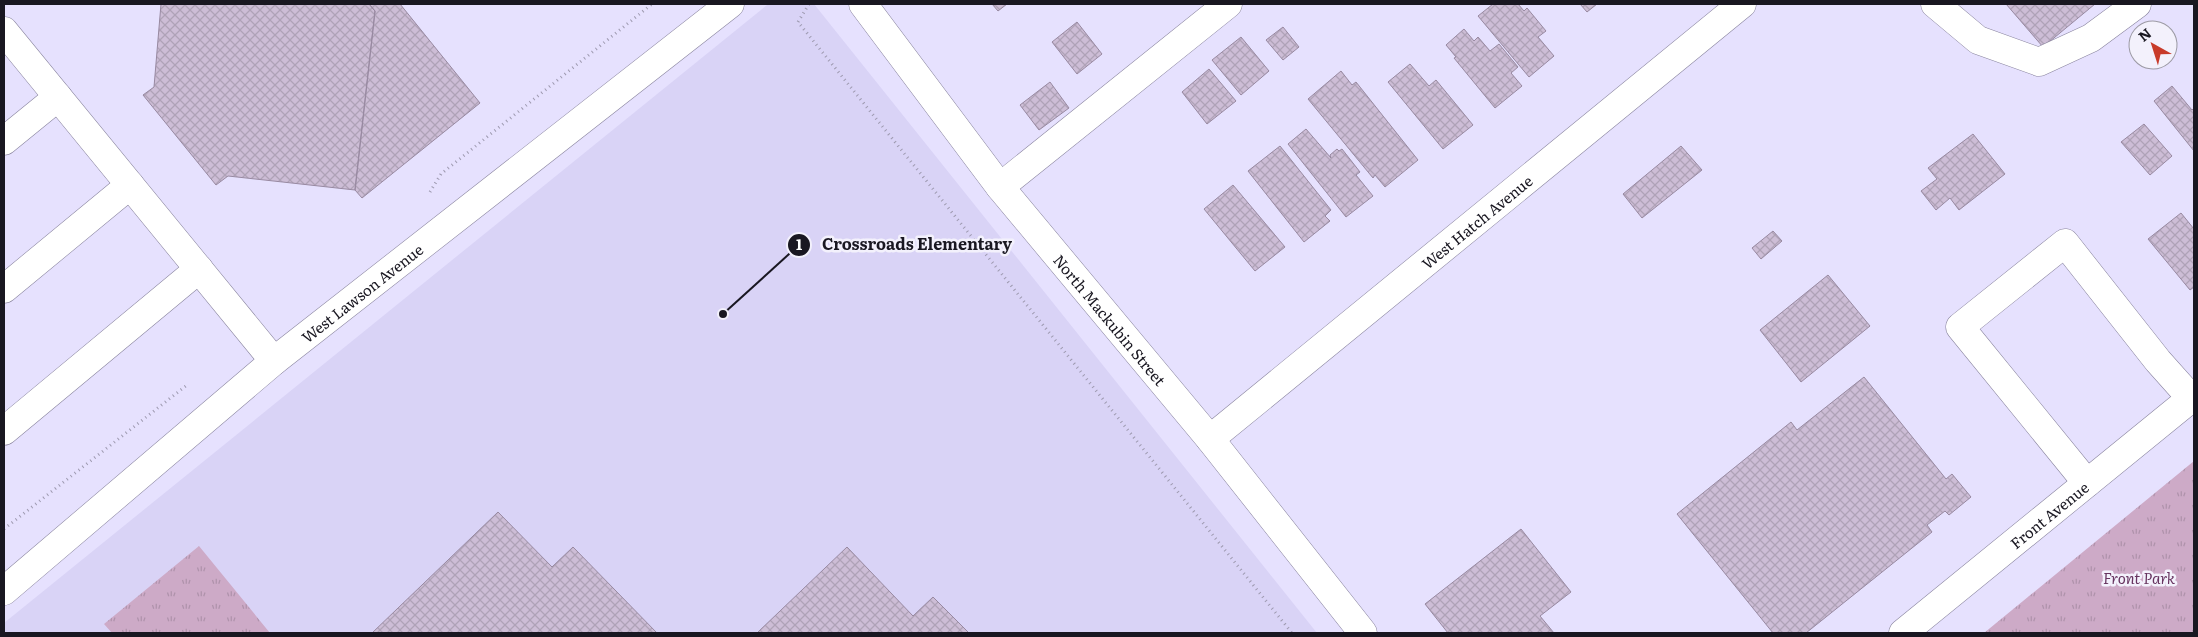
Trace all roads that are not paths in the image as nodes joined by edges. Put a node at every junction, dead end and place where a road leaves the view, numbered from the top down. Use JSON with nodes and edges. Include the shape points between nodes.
{"nodes":[{"id":1,"x":730,"y":4,"type":"edge"},
{"id":2,"x":863,"y":4,"type":"edge"},
{"id":3,"x":1228,"y":4,"type":"edge"},
{"id":4,"x":1742,"y":4,"type":"edge"},
{"id":5,"x":1935,"y":4,"type":"edge"},
{"id":6,"x":2137,"y":4,"type":"edge"},
{"id":7,"x":4,"y":31,"type":"edge"},
{"id":8,"x":58,"y":97,"type":"junction"},
{"id":9,"x":4,"y":141,"type":"edge"},
{"id":10,"x":130,"y":185,"type":"junction"},
{"id":11,"x":1000,"y":187,"type":"junction"},
{"id":12,"x":199,"y":269,"type":"junction"},
{"id":13,"x":4,"y":289,"type":"edge"},
{"id":14,"x":274,"y":361,"type":"junction"},
{"id":15,"x":2193,"y":397,"type":"edge"},
{"id":16,"x":4,"y":431,"type":"edge"},
{"id":17,"x":1210,"y":439,"type":"junction"},
{"id":18,"x":2087,"y":483,"type":"junction"},
{"id":19,"x":4,"y":591,"type":"edge"},
{"id":20,"x":1362,"y":633,"type":"edge"},
{"id":21,"x":1904,"y":633,"type":"edge"}],
"edges":[{"from":1,"to":14,"type":"street","name":"West Lawson Avenue"},
{"from":2,"to":11,"type":"street","name":"North Mackubin Street"},
{"from":3,"to":11,"type":"street"},
{"from":4,"to":17,"type":"street","name":"West Hatch Avenue"},
{"from":5,"to":6,"type":"street","via":[[1978,40],[2039,62],[2091,38]]},
{"from":7,"to":8,"type":"street"},
{"from":8,"to":9,"type":"street"},
{"from":8,"to":10,"type":"street"},
{"from":10,"to":12,"type":"street"},
{"from":10,"to":13,"type":"street"},
{"from":11,"to":17,"type":"street","name":"North Mackubin Street"},
{"from":12,"to":14,"type":"street"},
{"from":12,"to":16,"type":"street"},
{"from":14,"to":19,"type":"street","name":"West Lawson Avenue"},
{"from":15,"to":18,"type":"street","name":"Front Avenue"},
{"from":15,"to":18,"type":"street","via":[[2158,361],[2065,243],[1960,327]]},
{"from":17,"to":20,"type":"street","name":"North Mackubin Street"},
{"from":18,"to":21,"type":"street","name":"Front Avenue"}]}
